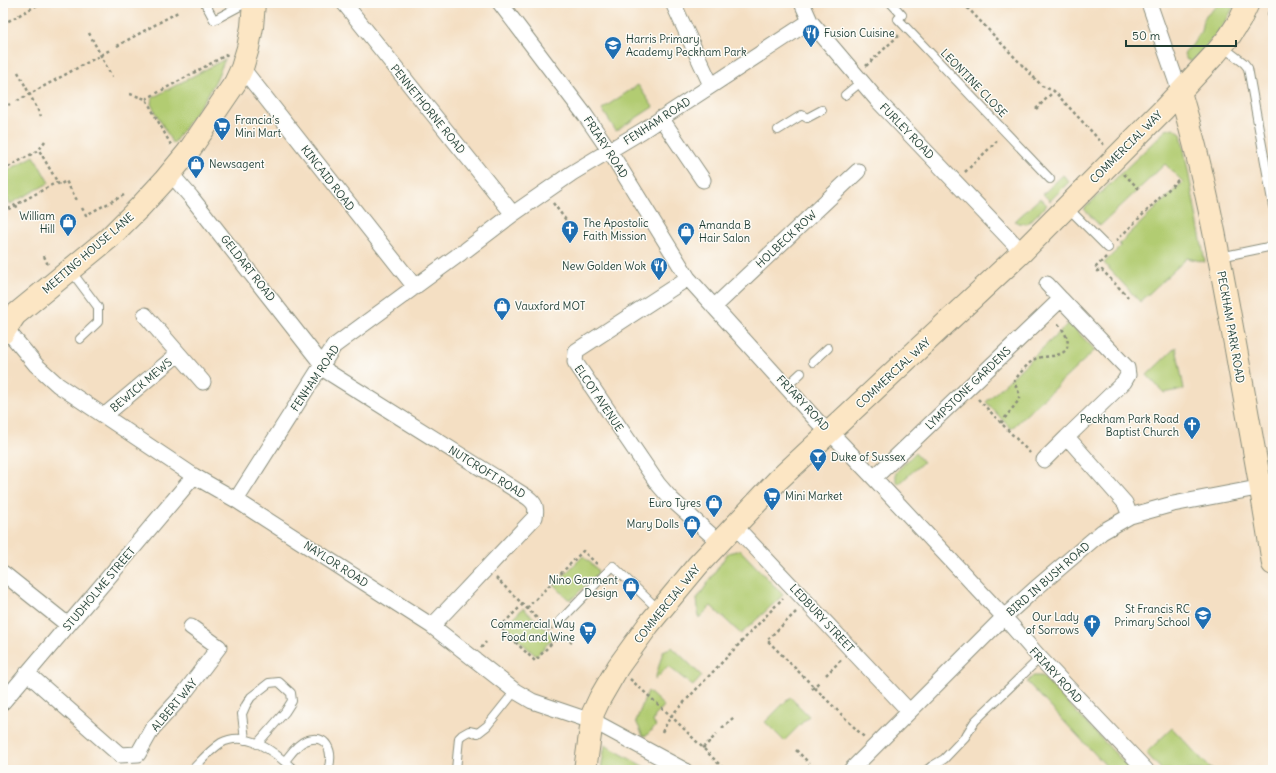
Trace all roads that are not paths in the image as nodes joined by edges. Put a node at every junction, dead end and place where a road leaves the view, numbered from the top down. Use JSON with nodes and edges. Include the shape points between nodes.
{"nodes":[{"id":1,"x":205,"y":3,"type":"edge"},
{"id":2,"x":344,"y":3,"type":"edge"},
{"id":3,"x":500,"y":3,"type":"edge"},
{"id":4,"x":673,"y":3,"type":"edge"},
{"id":5,"x":802,"y":3,"type":"edge"},
{"id":6,"x":891,"y":3,"type":"edge"},
{"id":7,"x":1149,"y":3,"type":"edge"},
{"id":8,"x":1248,"y":3,"type":"edge"},
{"id":9,"x":254,"y":4,"type":"edge"},
{"id":10,"x":810,"y":21,"type":"junction"},
{"id":11,"x":1222,"y":45,"type":"junction"},
{"id":12,"x":237,"y":60,"type":"junction"},
{"id":13,"x":859,"y":78,"type":"junction"},
{"id":14,"x":711,"y":85,"type":"junction"},
{"id":15,"x":1180,"y":92,"type":"junction"},
{"id":16,"x":845,"y":95,"type":"dead end"},
{"id":17,"x":822,"y":110,"type":"dead end"},
{"id":18,"x":661,"y":118,"type":"junction"},
{"id":19,"x":778,"y":130,"type":"dead end"},
{"id":20,"x":609,"y":150,"type":"junction"},
{"id":21,"x":858,"y":171,"type":"dead end"},
{"id":22,"x":171,"y":174,"type":"junction"},
{"id":23,"x":1050,"y":179,"type":"dead end"},
{"id":24,"x":703,"y":180,"type":"dead end"},
{"id":25,"x":1067,"y":206,"type":"junction"},
{"id":26,"x":1273,"y":206,"type":"edge"},
{"id":27,"x":513,"y":214,"type":"junction"},
{"id":28,"x":1273,"y":246,"type":"edge"},
{"id":29,"x":1108,"y":248,"type":"road end"},
{"id":30,"x":1022,"y":252,"type":"junction"},
{"id":31,"x":1219,"y":257,"type":"junction"},
{"id":32,"x":70,"y":270,"type":"junction"},
{"id":33,"x":688,"y":278,"type":"junction"},
{"id":34,"x":1047,"y":284,"type":"dead end"},
{"id":35,"x":415,"y":287,"type":"junction"},
{"id":36,"x":1061,"y":299,"type":"junction"},
{"id":37,"x":714,"y":307,"type":"junction"},
{"id":38,"x":145,"y":315,"type":"dead end"},
{"id":39,"x":4,"y":329,"type":"edge"},
{"id":40,"x":80,"y":339,"type":"dead end"},
{"id":41,"x":828,"y":348,"type":"dead end"},
{"id":42,"x":178,"y":354,"type":"junction"},
{"id":43,"x":813,"y":362,"type":"dead end"},
{"id":44,"x":322,"y":364,"type":"junction"},
{"id":45,"x":801,"y":373,"type":"dead end"},
{"id":46,"x":203,"y":382,"type":"dead end"},
{"id":47,"x":787,"y":386,"type":"junction"},
{"id":48,"x":104,"y":416,"type":"junction"},
{"id":49,"x":830,"y":432,"type":"junction"},
{"id":50,"x":1067,"y":438,"type":"junction"},
{"id":51,"x":1044,"y":460,"type":"road end"},
{"id":52,"x":194,"y":476,"type":"junction"},
{"id":53,"x":874,"y":478,"type":"junction"},
{"id":54,"x":1267,"y":486,"type":"edge"},
{"id":55,"x":236,"y":500,"type":"junction"},
{"id":56,"x":1130,"y":516,"type":"junction"},
{"id":57,"x":734,"y":525,"type":"junction"},
{"id":58,"x":719,"y":542,"type":"junction"},
{"id":59,"x":1273,"y":564,"type":"edge"},
{"id":60,"x":3,"y":574,"type":"edge"},
{"id":61,"x":660,"y":610,"type":"junction"},
{"id":62,"x":1004,"y":617,"type":"junction"},
{"id":63,"x":560,"y":620,"type":"dead end"},
{"id":64,"x":68,"y":625,"type":"junction"},
{"id":65,"x":432,"y":626,"type":"junction"},
{"id":66,"x":191,"y":628,"type":"dead end"},
{"id":67,"x":1040,"y":658,"type":"junction"},
{"id":68,"x":27,"y":673,"type":"junction"},
{"id":69,"x":515,"y":691,"type":"junction"},
{"id":70,"x":3,"y":702,"type":"edge"},
{"id":71,"x":909,"y":711,"type":"junction"},
{"id":72,"x":592,"y":721,"type":"junction"},
{"id":73,"x":245,"y":740,"type":"junction"},
{"id":74,"x":257,"y":744,"type":"junction"},
{"id":75,"x":285,"y":761,"type":"junction"},
{"id":76,"x":192,"y":770,"type":"edge"},
{"id":77,"x":294,"y":770,"type":"edge"},
{"id":78,"x":328,"y":770,"type":"edge"},
{"id":79,"x":456,"y":770,"type":"edge"},
{"id":80,"x":585,"y":770,"type":"edge"},
{"id":81,"x":684,"y":770,"type":"edge"},
{"id":82,"x":851,"y":770,"type":"edge"},
{"id":83,"x":928,"y":770,"type":"edge"},
{"id":84,"x":1146,"y":770,"type":"edge"}],
"edges":[{"from":1,"to":9,"type":"lane","via":[[214,20],[242,5]]},
{"from":2,"to":27,"type":"street","name":"PENNETHORNE ROAD"},
{"from":3,"to":20,"type":"street","name":"FRIARY ROAD"},
{"from":4,"to":14,"type":"street"},
{"from":5,"to":10,"type":"street","name":"FURLEY ROAD"},
{"from":6,"to":23,"type":"lane","name":"LEONTINE CLOSE","via":[[902,15],[898,19],[906,28]]},
{"from":7,"to":15,"type":"street"},
{"from":8,"to":11,"type":"street","name":"COMMERCIAL WAY"},
{"from":9,"to":12,"type":"street","name":"MEETING HOUSE LANE","via":[[248,48]]},
{"from":10,"to":13,"type":"street","name":"FURLEY ROAD"},
{"from":10,"to":14,"type":"street","name":"FENHAM ROAD"},
{"from":11,"to":15,"type":"street","name":"COMMERCIAL WAY"},
{"from":11,"to":26,"type":"lane","via":[[1248,68]]},
{"from":12,"to":22,"type":"street","name":"MEETING HOUSE LANE","via":[[235,83]]},
{"from":12,"to":35,"type":"street","name":"KINCAID ROAD"},
{"from":13,"to":16,"type":"lane"},
{"from":13,"to":30,"type":"street","name":"FURLEY ROAD"},
{"from":14,"to":18,"type":"street","name":"FENHAM ROAD"},
{"from":15,"to":25,"type":"street","name":"COMMERCIAL WAY"},
{"from":15,"to":31,"type":"street","name":"PECKHAM PARK ROAD","via":[[1200,163]]},
{"from":17,"to":19,"type":"lane","via":[[807,118],[802,115]]},
{"from":18,"to":20,"type":"street","name":"FENHAM ROAD"},
{"from":18,"to":24,"type":"street"},
{"from":20,"to":27,"type":"street","name":"FENHAM ROAD"},
{"from":20,"to":33,"type":"street","name":"FRIARY ROAD"},
{"from":21,"to":37,"type":"street","name":"HOLBECK ROW"},
{"from":22,"to":32,"type":"street","name":"MEETING HOUSE LANE","via":[[109,238]]},
{"from":22,"to":44,"type":"street","name":"GELDART ROAD"},
{"from":25,"to":29,"type":"lane"},
{"from":25,"to":30,"type":"street","name":"COMMERCIAL WAY"},
{"from":27,"to":35,"type":"street","name":"FENHAM ROAD"},
{"from":28,"to":31,"type":"lane"},
{"from":30,"to":49,"type":"street","name":"COMMERCIAL WAY"},
{"from":31,"to":54,"type":"street","name":"PECKHAM PARK ROAD"},
{"from":32,"to":39,"type":"street","name":"MEETING HOUSE LANE","via":[[15,315]]},
{"from":32,"to":40,"type":"lane","via":[[98,307],[98,322]]},
{"from":33,"to":37,"type":"street","name":"FRIARY ROAD"},
{"from":33,"to":58,"type":"street","name":"ELCOT AVENUE","via":[[576,351],[575,362],[658,484]]},
{"from":34,"to":36,"type":"street"},
{"from":35,"to":44,"type":"street","name":"FENHAM ROAD","via":[[334,346]]},
{"from":36,"to":50,"type":"street","via":[[1127,368],[1128,375]]},
{"from":36,"to":53,"type":"street","name":"LYMPSTONE GARDENS"},
{"from":37,"to":47,"type":"street","name":"FRIARY ROAD"},
{"from":38,"to":42,"type":"street","name":"BEWICK MEWS"},
{"from":39,"to":48,"type":"street","name":"NAYLOR ROAD","via":[[58,385]]},
{"from":41,"to":43,"type":"lane"},
{"from":42,"to":46,"type":"street","name":"BEWICK MEWS"},
{"from":42,"to":48,"type":"street","name":"BEWICK MEWS"},
{"from":44,"to":55,"type":"street","name":"FENHAM ROAD"},
{"from":44,"to":65,"type":"street","name":"NUTCROFT ROAD","via":[[328,372],[534,502],[537,510],[535,517]]},
{"from":45,"to":47,"type":"lane"},
{"from":47,"to":49,"type":"street","name":"FRIARY ROAD"},
{"from":48,"to":52,"type":"street","name":"NAYLOR ROAD"},
{"from":49,"to":53,"type":"street","name":"FRIARY ROAD"},
{"from":49,"to":57,"type":"street","name":"COMMERCIAL WAY"},
{"from":50,"to":51,"type":"street"},
{"from":50,"to":56,"type":"street","via":[[1125,503]]},
{"from":52,"to":55,"type":"street","name":"NAYLOR ROAD"},
{"from":52,"to":64,"type":"street","name":"STUDHOLME STREET"},
{"from":53,"to":62,"type":"street","name":"FRIARY ROAD"},
{"from":54,"to":56,"type":"street","name":"BIRD IN BUSH ROAD","via":[[1173,504]]},
{"from":54,"to":59,"type":"street","name":"PECKHAM PARK ROAD"},
{"from":55,"to":65,"type":"street","name":"NAYLOR ROAD"},
{"from":56,"to":62,"type":"street","name":"BIRD IN BUSH ROAD","via":[[1102,532]]},
{"from":57,"to":58,"type":"street","name":"COMMERCIAL WAY"},
{"from":57,"to":71,"type":"street","name":"LEDBURY STREET"},
{"from":58,"to":61,"type":"street","name":"COMMERCIAL WAY"},
{"from":60,"to":64,"type":"street"},
{"from":61,"to":63,"type":"lane","via":[[613,566]]},
{"from":61,"to":72,"type":"street","name":"COMMERCIAL WAY","via":[[618,667],[600,698]]},
{"from":62,"to":67,"type":"street","name":"FRIARY ROAD"},
{"from":62,"to":71,"type":"street","name":"BIRD IN BUSH ROAD"},
{"from":64,"to":68,"type":"street","name":"STUDHOLME STREET"},
{"from":65,"to":69,"type":"street","name":"NAYLOR ROAD"},
{"from":66,"to":68,"type":"street","name":"ALBERT WAY","via":[[219,647],[182,696],[152,729],[138,754],[120,755]]},
{"from":67,"to":83,"type":"lane","via":[[975,721],[965,737],[944,759]]},
{"from":67,"to":84,"type":"street","name":"FRIARY ROAD"},
{"from":68,"to":70,"type":"street","name":"STUDHOLME STREET"},
{"from":69,"to":72,"type":"street","name":"NAYLOR ROAD","via":[[532,702]]},
{"from":69,"to":79,"type":"lane","via":[[487,726],[478,733],[469,731],[459,738]]},
{"from":71,"to":82,"type":"street","name":"BIRD IN BUSH ROAD"},
{"from":72,"to":80,"type":"street","name":"COMMERCIAL WAY"},
{"from":72,"to":81,"type":"street","name":"NAYLOR ROAD"},
{"from":73,"to":74,"type":"lane"},
{"from":73,"to":74,"type":"lane","via":[[242,714],[246,705],[251,697],[270,683],[279,682],[291,693],[292,701]]},
{"from":73,"to":76,"type":"lane","via":[[234,738],[221,743]]},
{"from":74,"to":75,"type":"lane"},
{"from":75,"to":77,"type":"lane"},
{"from":75,"to":78,"type":"lane","via":[[303,742],[314,738],[326,744],[330,750]]}]}
